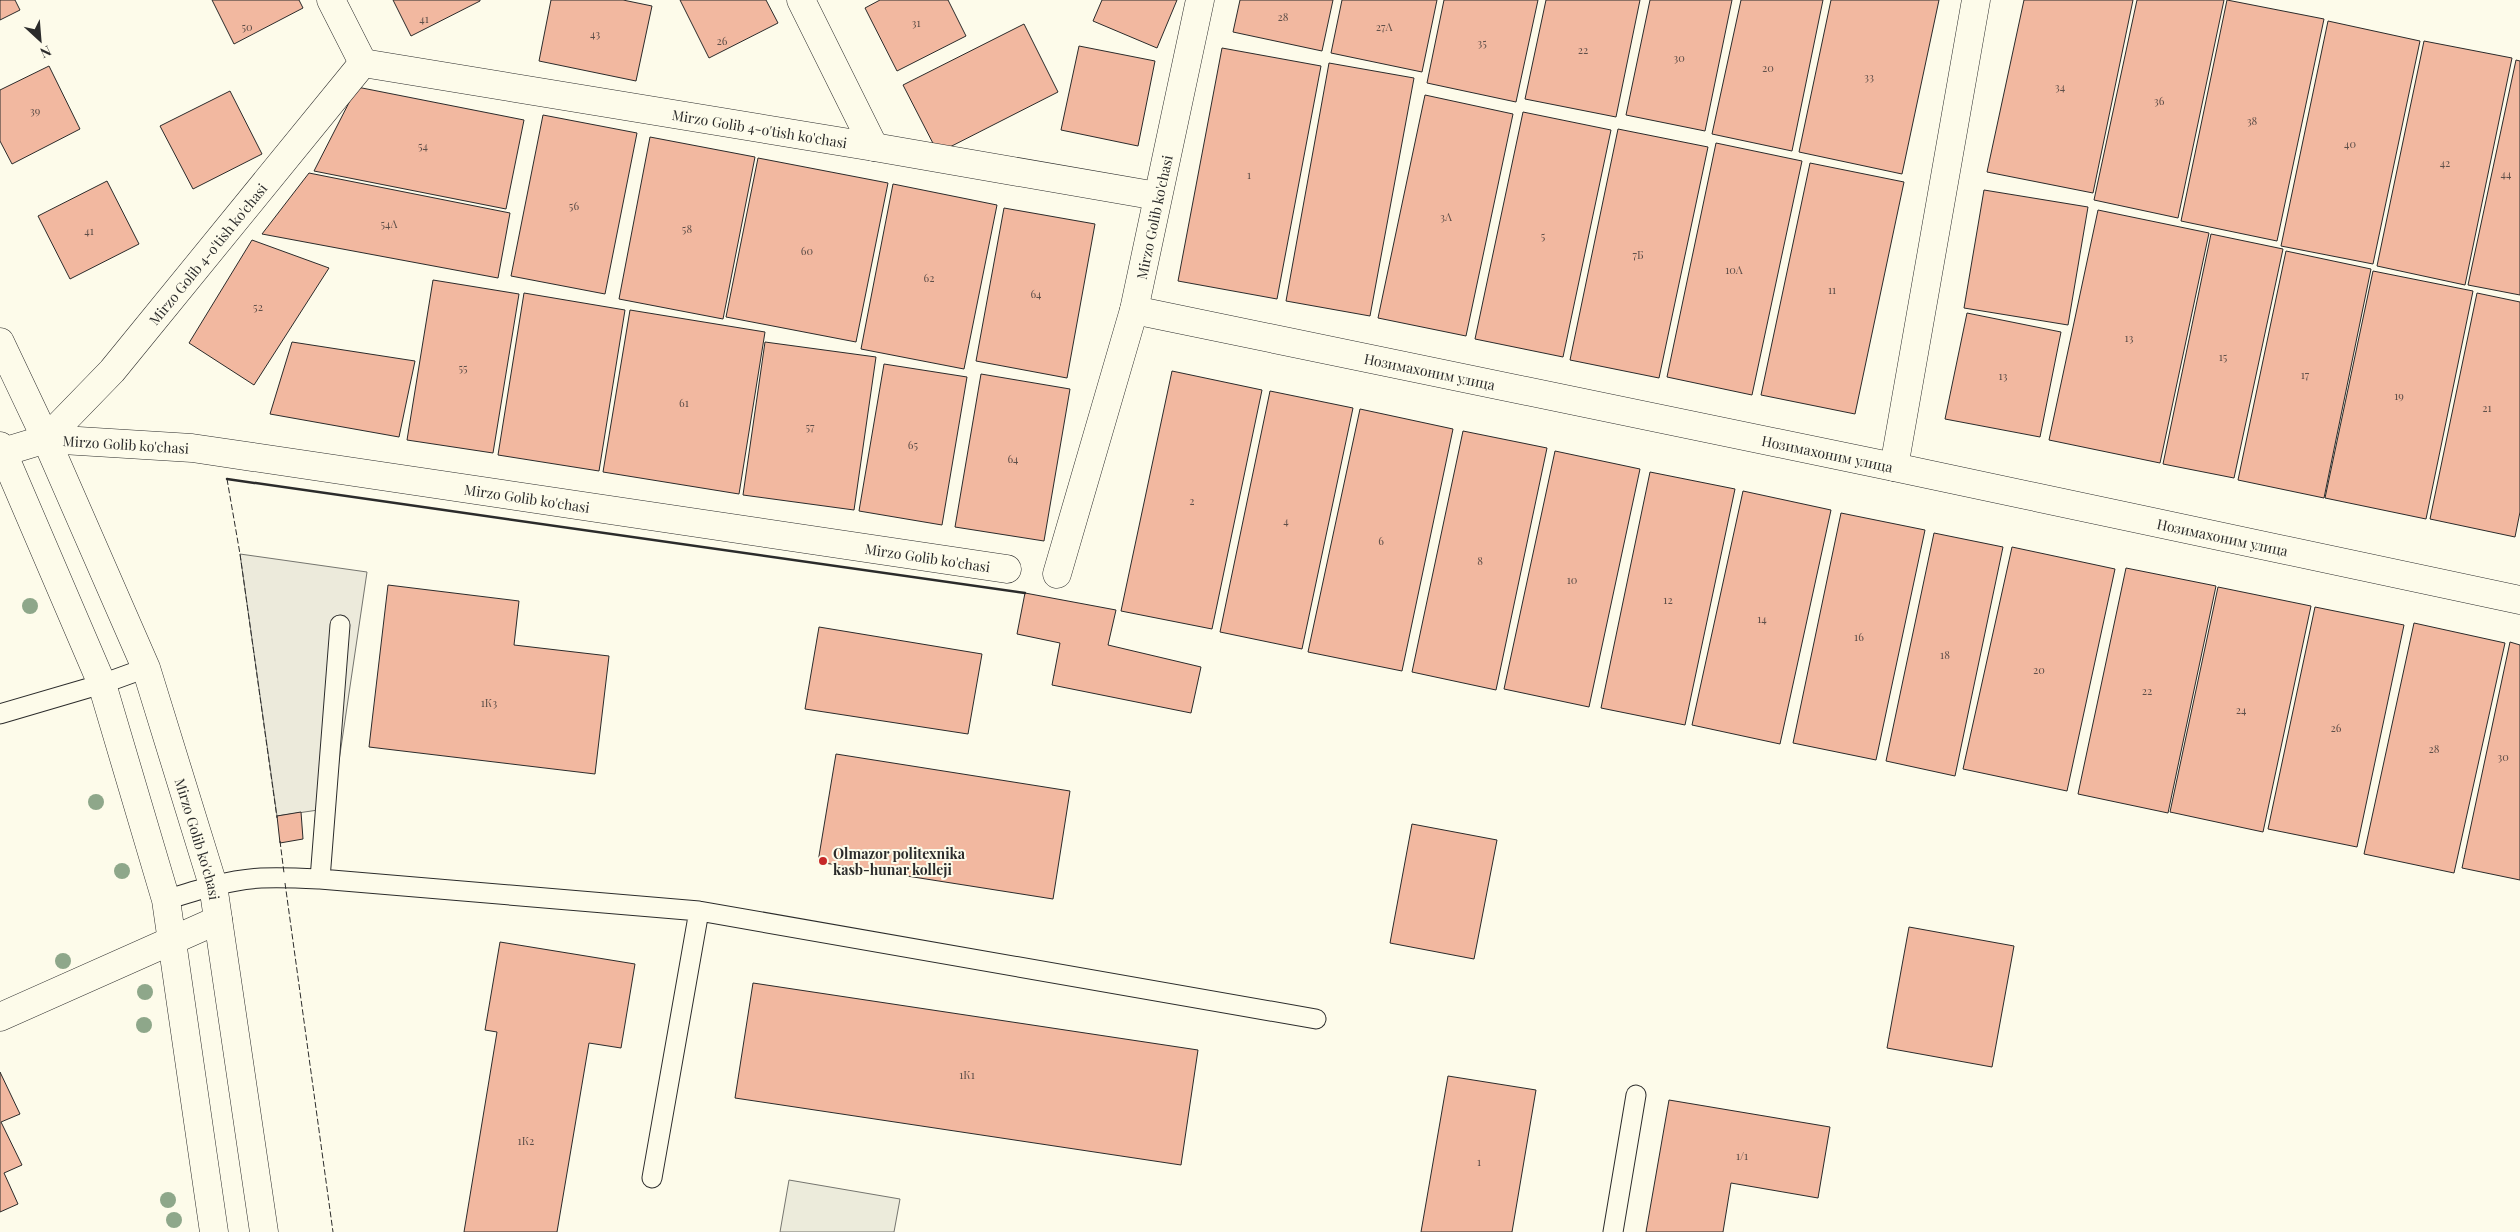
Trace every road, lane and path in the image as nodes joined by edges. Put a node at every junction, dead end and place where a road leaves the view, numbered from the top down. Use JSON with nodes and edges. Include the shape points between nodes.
{"nodes":[{"id":1,"x":331,"y":0,"type":"edge"},
{"id":2,"x":801,"y":0,"type":"edge"},
{"id":3,"x":1200,"y":0,"type":"edge"},
{"id":4,"x":1976,"y":0,"type":"edge"},
{"id":5,"x":363,"y":63,"type":"junction"},
{"id":6,"x":874,"y":147,"type":"junction"},
{"id":7,"x":1157,"y":196,"type":"junction"},
{"id":8,"x":1134,"y":310,"type":"junction"},
{"id":9,"x":0,"y":342,"type":"edge"},
{"id":10,"x":46,"y":439,"type":"junction"},
{"id":11,"x":2,"y":449,"type":"edge"},
{"id":12,"x":1894,"y":467,"type":"junction"},
{"id":13,"x":1007,"y":569,"type":"dead end"},
{"id":14,"x":1056,"y":574,"type":"dead end"},
{"id":15,"x":2520,"y":600,"type":"edge"},
{"id":16,"x":340,"y":626,"type":"dead end"},
{"id":17,"x":146,"y":668,"type":"junction"},
{"id":18,"x":102,"y":684,"type":"junction"},
{"id":19,"x":0,"y":714,"type":"edge"},
{"id":20,"x":320,"y":879,"type":"junction"},
{"id":21,"x":213,"y":885,"type":"junction"},
{"id":22,"x":166,"y":900,"type":"junction"},
{"id":23,"x":699,"y":911,"type":"junction"},
{"id":24,"x":218,"y":920,"type":"junction"},
{"id":25,"x":173,"y":940,"type":"junction"},
{"id":26,"x":0,"y":1017,"type":"edge"},
{"id":27,"x":1316,"y":1019,"type":"dead end"},
{"id":28,"x":1636,"y":1095,"type":"dead end"},
{"id":29,"x":652,"y":1178,"type":"dead end"},
{"id":30,"x":214,"y":1232,"type":"edge"},
{"id":31,"x":264,"y":1232,"type":"edge"},
{"id":32,"x":1613,"y":1232,"type":"edge"}],
"edges":[{"from":1,"to":5,"type":"street"},
{"from":2,"to":6,"type":"street"},
{"from":3,"to":7,"type":"street","name":"Mirzo Golib ko'chasi"},
{"from":4,"to":12,"type":"street"},
{"from":5,"to":6,"type":"street","name":"Mirzo Golib 4-o'tish ko'chasi"},
{"from":5,"to":10,"type":"street","name":"Mirzo Golib 4-o'tish ko'chasi","via":[[112,371]]},
{"from":6,"to":7,"type":"street","name":"Mirzo Golib 4-o'tish ko'chasi"},
{"from":7,"to":8,"type":"street","name":"Mirzo Golib ko'chasi"},
{"from":8,"to":12,"type":"street","name":"Нозимахоним улица"},
{"from":8,"to":14,"type":"street","name":"Mirzo Golib ko'chasi"},
{"from":9,"to":10,"type":"street","name":"Mirzo Golib ko'chasi"},
{"from":10,"to":11,"type":"street"},
{"from":10,"to":13,"type":"street","name":"Mirzo Golib ko'chasi","via":[[192,448]]},
{"from":10,"to":17,"type":"street","name":"Mirzo Golib ko'chasi"},
{"from":11,"to":18,"type":"street"},
{"from":12,"to":15,"type":"street","name":"Нозимахоним улица"},
{"from":16,"to":20,"type":"lane"},
{"from":17,"to":18,"type":"lane"},
{"from":17,"to":21,"type":"street","name":"Mirzo Golib ko'chasi"},
{"from":18,"to":19,"type":"lane"},
{"from":18,"to":22,"type":"street"},
{"from":20,"to":21,"type":"lane","via":[[260,878]]},
{"from":20,"to":23,"type":"lane"},
{"from":21,"to":22,"type":"lane"},
{"from":21,"to":24,"type":"street","name":"Mirzo Golib ko'chasi"},
{"from":22,"to":25,"type":"street"},
{"from":23,"to":27,"type":"lane"},
{"from":23,"to":29,"type":"lane"},
{"from":24,"to":25,"type":"street"},
{"from":24,"to":31,"type":"street","name":"Mirzo Golib ko'chasi"},
{"from":25,"to":26,"type":"street"},
{"from":25,"to":30,"type":"street"},
{"from":28,"to":32,"type":"lane"}]}
